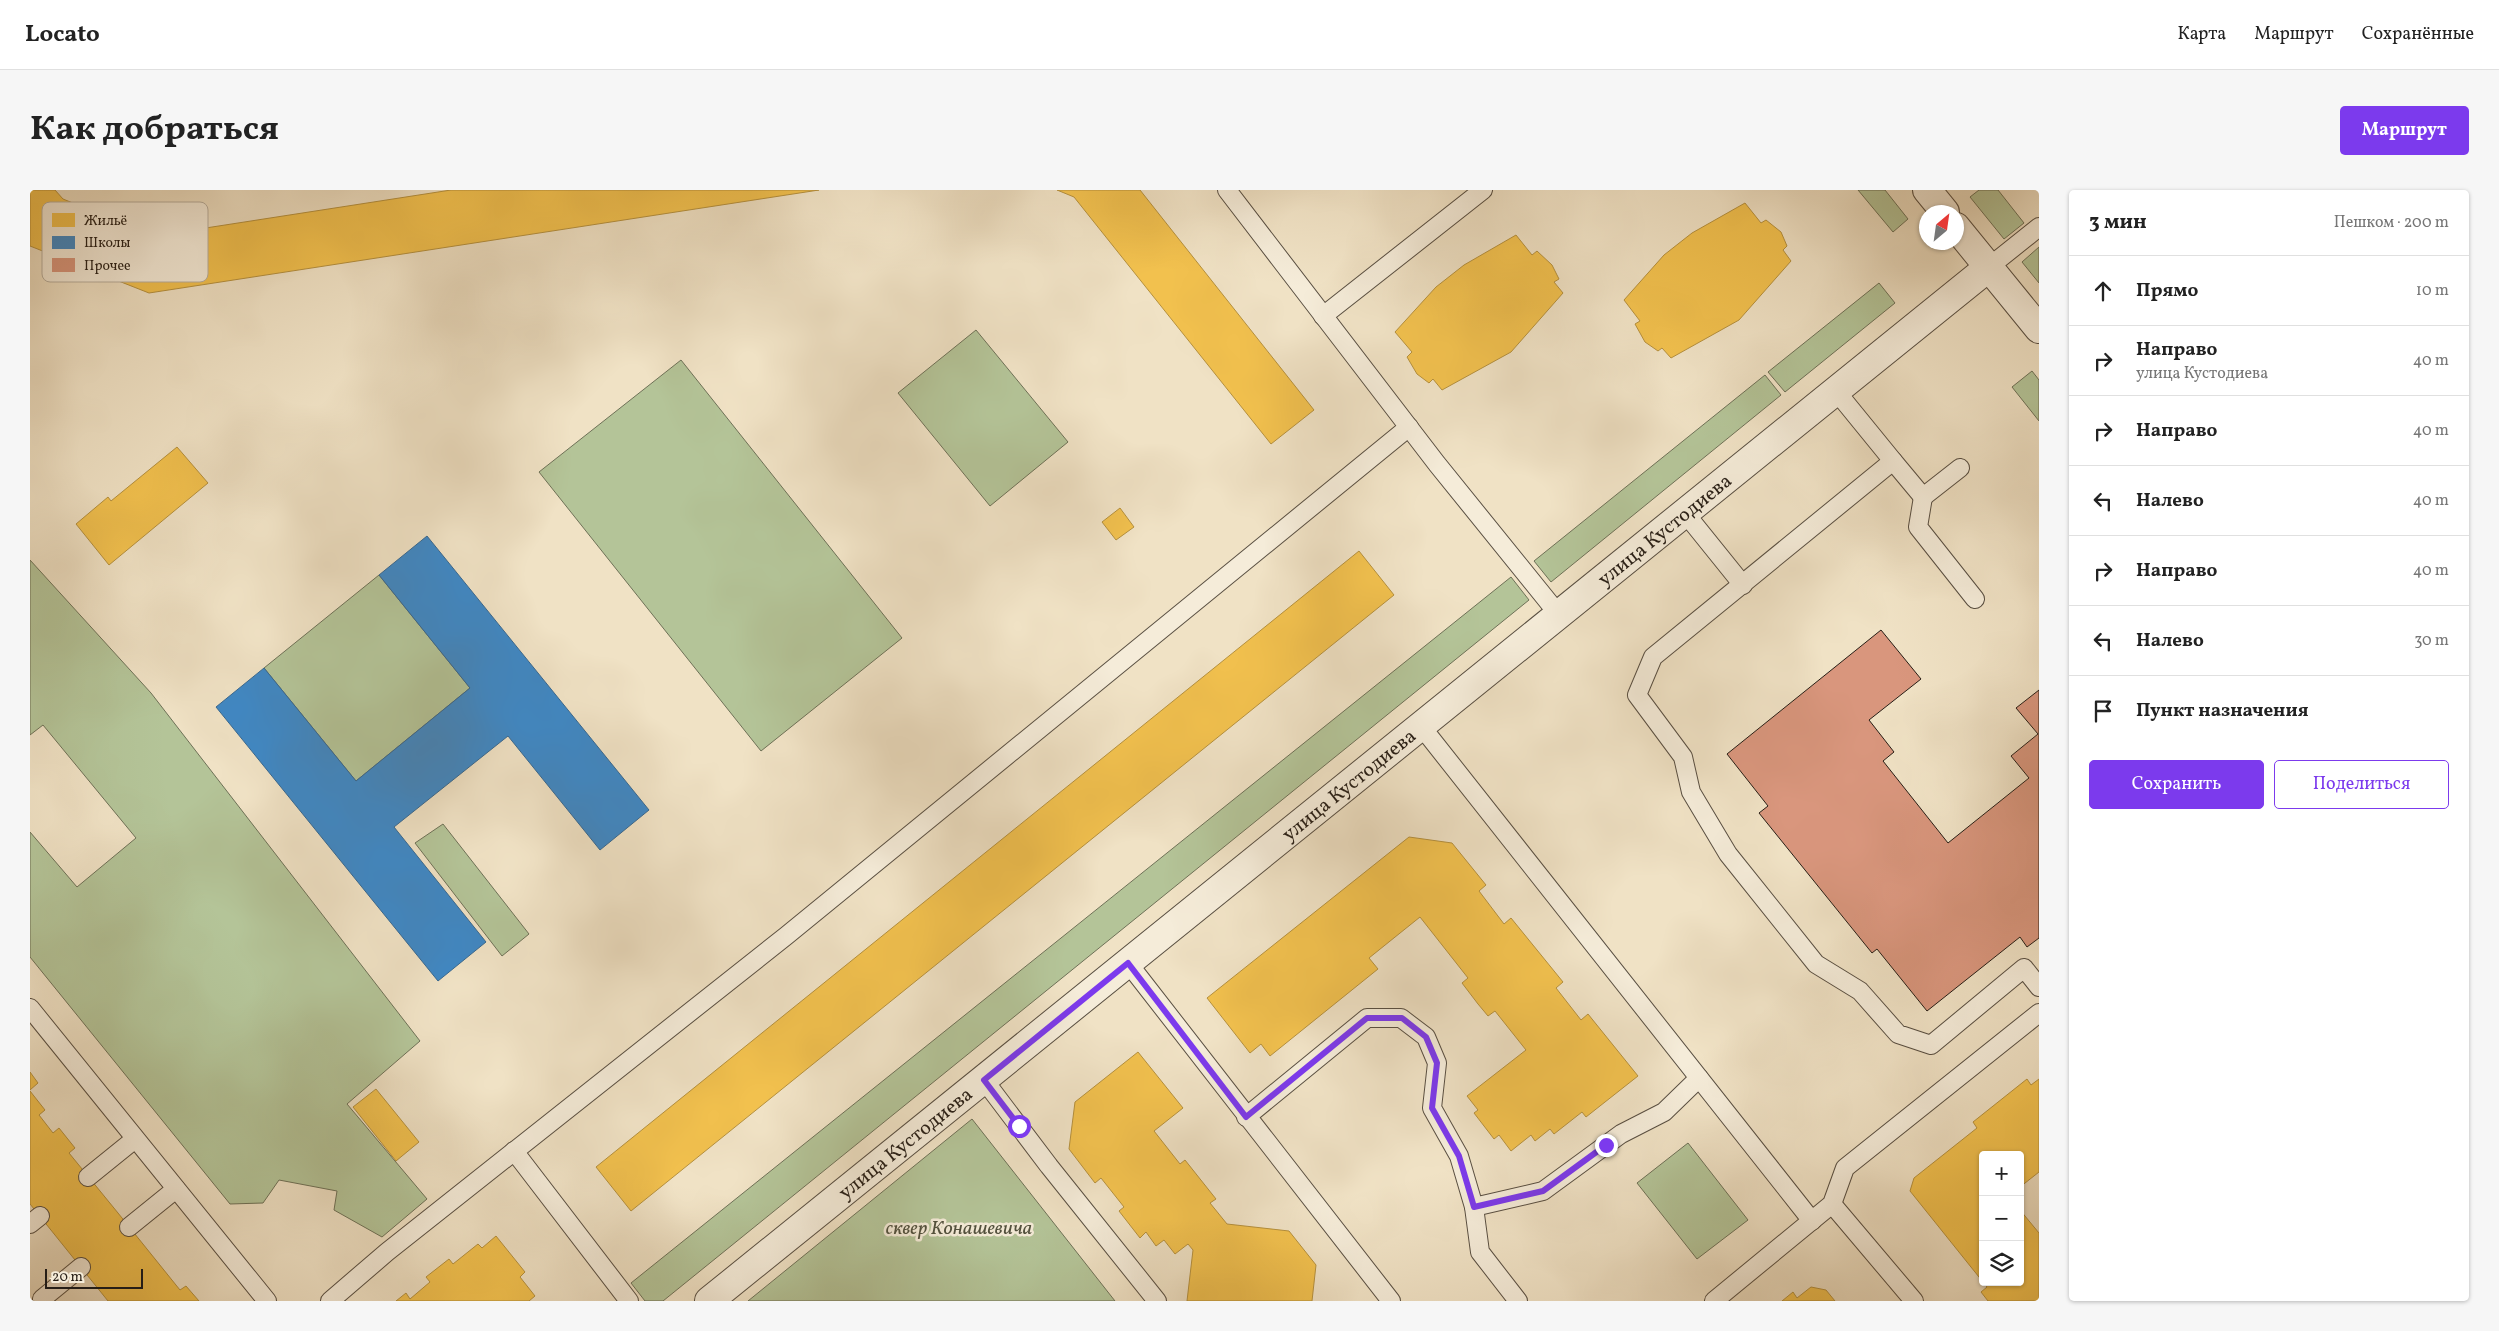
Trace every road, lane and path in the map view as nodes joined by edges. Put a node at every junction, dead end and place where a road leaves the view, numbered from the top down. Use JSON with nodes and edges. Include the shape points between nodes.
{"nodes":[{"id":1,"x":1227,"y":190,"type":"edge"},
{"id":2,"x":1483,"y":190,"type":"edge"},
{"id":3,"x":1927,"y":190,"type":"edge"},
{"id":4,"x":1939,"y":205,"type":"edge"},
{"id":5,"x":2039,"y":227,"type":"edge"},
{"id":6,"x":1964,"y":237,"type":"edge"},
{"id":7,"x":1989,"y":267,"type":"junction"},
{"id":8,"x":1323,"y":316,"type":"junction"},
{"id":9,"x":2039,"y":329,"type":"edge"},
{"id":10,"x":1836,"y":391,"type":"junction"},
{"id":11,"x":1409,"y":427,"type":"junction"},
{"id":12,"x":1893,"y":461,"type":"junction"},
{"id":13,"x":1960,"y":468,"type":"dead end"},
{"id":14,"x":1923,"y":497,"type":"junction"},
{"id":15,"x":1685,"y":513,"type":"junction"},
{"id":16,"x":1743,"y":585,"type":"junction"},
{"id":17,"x":1975,"y":599,"type":"dead end"},
{"id":18,"x":1559,"y":615,"type":"junction"},
{"id":19,"x":1421,"y":726,"type":"junction"},
{"id":20,"x":1128,"y":963,"type":"junction"},
{"id":21,"x":2039,"y":987,"type":"edge"},
{"id":22,"x":30,"y":1008,"type":"edge"},
{"id":23,"x":2039,"y":1013,"type":"edge"},
{"id":24,"x":1699,"y":1078,"type":"junction"},
{"id":25,"x":984,"y":1080,"type":"junction"},
{"id":26,"x":1246,"y":1117,"type":"junction"},
{"id":27,"x":135,"y":1139,"type":"junction"},
{"id":28,"x":514,"y":1151,"type":"junction"},
{"id":29,"x":88,"y":1177,"type":"dead end"},
{"id":30,"x":176,"y":1188,"type":"junction"},
{"id":31,"x":1832,"y":1204,"type":"junction"},
{"id":32,"x":1474,"y":1207,"type":"junction"},
{"id":33,"x":1812,"y":1221,"type":"junction"},
{"id":34,"x":129,"y":1227,"type":"dead end"},
{"id":35,"x":81,"y":1267,"type":"dead end"},
{"id":36,"x":42,"y":1299,"type":"dead end"},
{"id":37,"x":267,"y":1301,"type":"edge"},
{"id":38,"x":330,"y":1301,"type":"edge"},
{"id":39,"x":629,"y":1301,"type":"edge"},
{"id":40,"x":709,"y":1301,"type":"edge"},
{"id":41,"x":1158,"y":1301,"type":"edge"},
{"id":42,"x":1390,"y":1301,"type":"edge"},
{"id":43,"x":1518,"y":1301,"type":"edge"},
{"id":44,"x":1714,"y":1301,"type":"edge"},
{"id":45,"x":1914,"y":1301,"type":"edge"}],
"edges":[{"from":1,"to":8,"type":"lane"},
{"from":2,"to":8,"type":"lane"},
{"from":3,"to":4,"type":"street"},
{"from":5,"to":7,"type":"lane"},
{"from":6,"to":7,"type":"street"},
{"from":7,"to":9,"type":"street"},
{"from":7,"to":10,"type":"street","name":"улица Кустодиева"},
{"from":8,"to":11,"type":"lane"},
{"from":10,"to":12,"type":"lane"},
{"from":10,"to":15,"type":"street","name":"улица Кустодиева"},
{"from":11,"to":18,"type":"lane"},
{"from":11,"to":28,"type":"lane","via":[[786,936]]},
{"from":12,"to":14,"type":"lane"},
{"from":12,"to":16,"type":"lane"},
{"from":13,"to":14,"type":"lane"},
{"from":14,"to":17,"type":"lane","via":[[1918,527]]},
{"from":15,"to":16,"type":"lane"},
{"from":15,"to":18,"type":"street","name":"улица Кустодиева"},
{"from":16,"to":21,"type":"lane","via":[[1653,658],[1637,695],[1684,757],[1690,792],[1728,854],[1816,964],[1860,991],[1898,1034],[1931,1045],[2024,968]]},
{"from":18,"to":19,"type":"street","name":"улица Кустодиева"},
{"from":19,"to":20,"type":"street","name":"улица Кустодиева"},
{"from":19,"to":24,"type":"lane"},
{"from":20,"to":25,"type":"street","name":"улица Кустодиева"},
{"from":20,"to":26,"type":"lane"},
{"from":22,"to":27,"type":"lane"},
{"from":23,"to":31,"type":"lane","via":[[1845,1168]]},
{"from":24,"to":32,"type":"lane","via":[[1664,1112],[1621,1134],[1543,1191]]},
{"from":24,"to":33,"type":"lane"},
{"from":25,"to":40,"type":"street","name":"улица Кустодиева"},
{"from":25,"to":41,"type":"lane"},
{"from":26,"to":32,"type":"lane","via":[[1367,1018],[1402,1018],[1426,1037],[1437,1063],[1432,1108],[1459,1156]]},
{"from":26,"to":42,"type":"lane"},
{"from":27,"to":29,"type":"lane"},
{"from":27,"to":30,"type":"lane"},
{"from":28,"to":38,"type":"lane"},
{"from":28,"to":39,"type":"lane"},
{"from":30,"to":34,"type":"lane"},
{"from":30,"to":37,"type":"lane"},
{"from":31,"to":33,"type":"lane"},
{"from":31,"to":45,"type":"lane"},
{"from":32,"to":43,"type":"lane","via":[[1480,1252]]},
{"from":33,"to":44,"type":"lane"},
{"from":35,"to":36,"type":"lane"}]}
